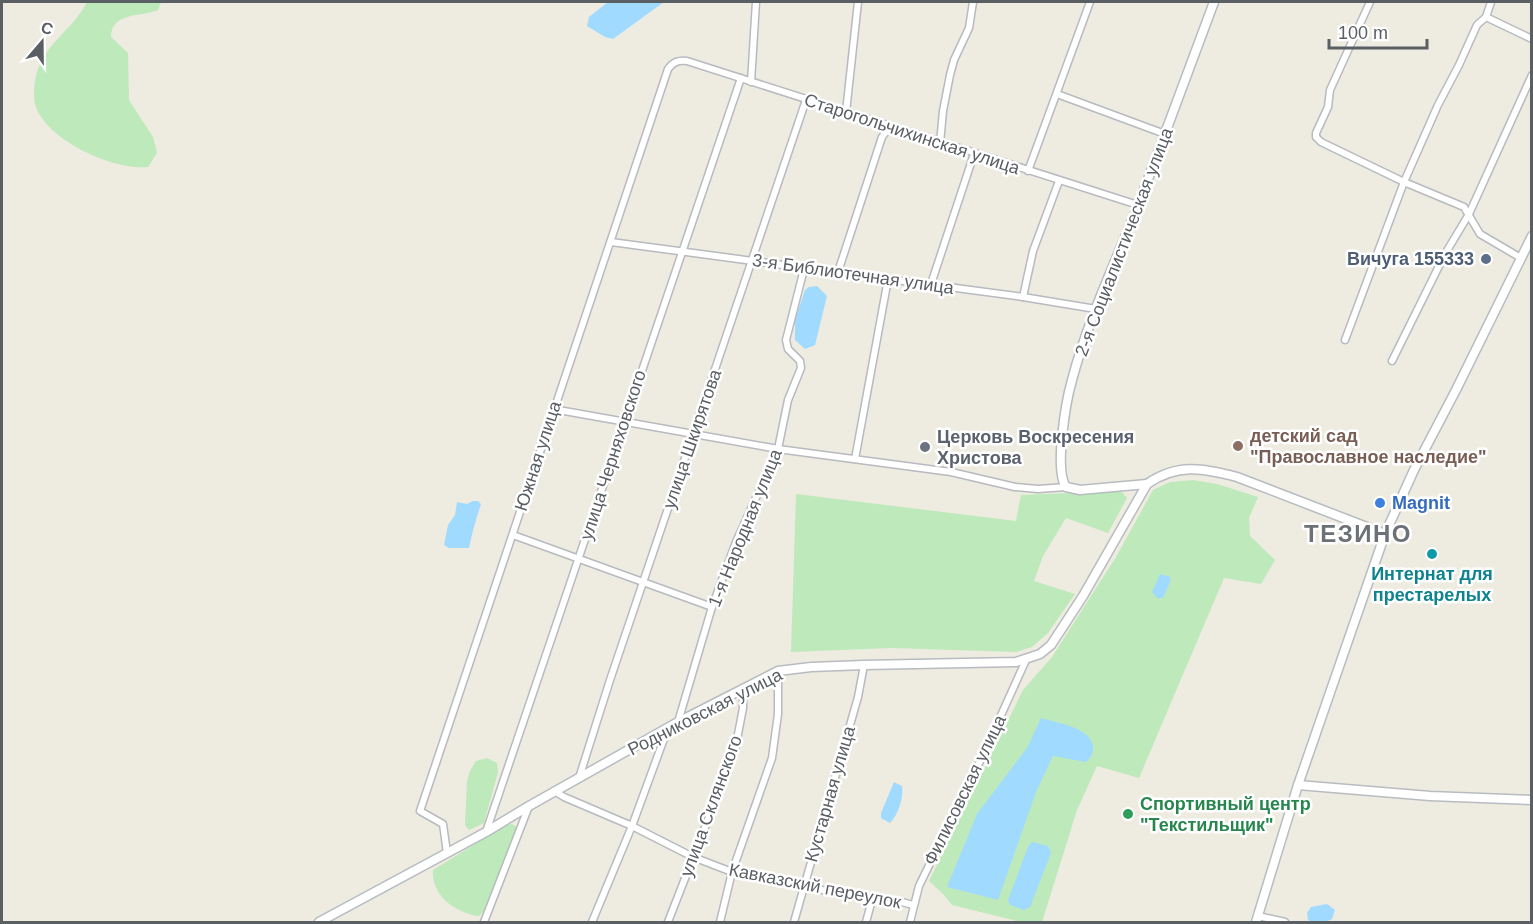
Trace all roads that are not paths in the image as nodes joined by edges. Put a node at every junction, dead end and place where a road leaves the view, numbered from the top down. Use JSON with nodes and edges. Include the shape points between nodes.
{"nodes":[{"id":1,"x":756,"y":2,"type":"edge"},
{"id":2,"x":858,"y":2,"type":"edge"},
{"id":3,"x":973,"y":2,"type":"edge"},
{"id":4,"x":1090,"y":2,"type":"edge"},
{"id":5,"x":1214,"y":2,"type":"edge"},
{"id":6,"x":1370,"y":2,"type":"edge"},
{"id":7,"x":1491,"y":2,"type":"edge"},
{"id":8,"x":1486,"y":17,"type":"junction"},
{"id":9,"x":1532,"y":39,"type":"edge"},
{"id":10,"x":687,"y":61,"type":"joint"},
{"id":11,"x":1532,"y":75,"type":"edge"},
{"id":12,"x":741,"y":78,"type":"junction"},
{"id":13,"x":751,"y":82,"type":"junction"},
{"id":14,"x":1057,"y":94,"type":"junction"},
{"id":15,"x":807,"y":100,"type":"junction"},
{"id":16,"x":846,"y":112,"type":"junction"},
{"id":17,"x":890,"y":127,"type":"junction"},
{"id":18,"x":1165,"y":134,"type":"junction"},
{"id":19,"x":940,"y":143,"type":"junction"},
{"id":20,"x":974,"y":154,"type":"junction"},
{"id":21,"x":1028,"y":171,"type":"junction"},
{"id":22,"x":1059,"y":181,"type":"junction"},
{"id":23,"x":1404,"y":182,"type":"junction"},
{"id":24,"x":1138,"y":205,"type":"junction"},
{"id":25,"x":1469,"y":214,"type":"junction"},
{"id":26,"x":1532,"y":236,"type":"edge"},
{"id":27,"x":611,"y":242,"type":"junction"},
{"id":28,"x":1529,"y":248,"type":"edge"},
{"id":29,"x":682,"y":252,"type":"junction"},
{"id":30,"x":1521,"y":258,"type":"junction"},
{"id":31,"x":752,"y":260,"type":"junction"},
{"id":32,"x":804,"y":269,"type":"junction"},
{"id":33,"x":838,"y":272,"type":"junction"},
{"id":34,"x":888,"y":279,"type":"junction"},
{"id":35,"x":931,"y":284,"type":"junction"},
{"id":36,"x":1023,"y":297,"type":"junction"},
{"id":37,"x":1096,"y":309,"type":"junction"},
{"id":38,"x":1345,"y":340,"type":"dead end"},
{"id":39,"x":1392,"y":361,"type":"dead end"},
{"id":40,"x":553,"y":409,"type":"junction"},
{"id":41,"x":624,"y":422,"type":"junction"},
{"id":42,"x":694,"y":435,"type":"junction"},
{"id":43,"x":778,"y":449,"type":"junction"},
{"id":44,"x":855,"y":459,"type":"junction"},
{"id":45,"x":1147,"y":484,"type":"junction"},
{"id":46,"x":1066,"y":487,"type":"junction"},
{"id":47,"x":1385,"y":534,"type":"junction"},
{"id":48,"x":513,"y":535,"type":"junction"},
{"id":49,"x":579,"y":558,"type":"junction"},
{"id":50,"x":644,"y":581,"type":"junction"},
{"id":51,"x":712,"y":607,"type":"junction"},
{"id":52,"x":1026,"y":660,"type":"junction"},
{"id":53,"x":864,"y":665,"type":"junction"},
{"id":54,"x":778,"y":671,"type":"junction"},
{"id":55,"x":743,"y":688,"type":"junction"},
{"id":56,"x":678,"y":722,"type":"junction"},
{"id":57,"x":668,"y":728,"type":"junction"},
{"id":58,"x":579,"y":778,"type":"junction"},
{"id":59,"x":1298,"y":785,"type":"junction"},
{"id":60,"x":554,"y":791,"type":"junction"},
{"id":61,"x":1532,"y":800,"type":"edge"},
{"id":62,"x":529,"y":806,"type":"junction"},
{"id":63,"x":632,"y":826,"type":"junction"},
{"id":64,"x":486,"y":832,"type":"junction"},
{"id":65,"x":447,"y":853,"type":"junction"},
{"id":66,"x":693,"y":856,"type":"junction"},
{"id":67,"x":732,"y":872,"type":"junction"},
{"id":68,"x":804,"y":886,"type":"junction"},
{"id":69,"x":872,"y":900,"type":"junction"},
{"id":70,"x":913,"y":905,"type":"junction"},
{"id":71,"x":1257,"y":919,"type":"edge"},
{"id":72,"x":319,"y":922,"type":"edge"},
{"id":73,"x":484,"y":922,"type":"edge"},
{"id":74,"x":592,"y":922,"type":"edge"},
{"id":75,"x":668,"y":922,"type":"edge"},
{"id":76,"x":720,"y":922,"type":"edge"},
{"id":77,"x":794,"y":922,"type":"edge"},
{"id":78,"x":866,"y":922,"type":"edge"},
{"id":79,"x":910,"y":922,"type":"edge"},
{"id":80,"x":1285,"y":922,"type":"edge"}],
"edges":[{"from":1,"to":13,"type":"street"},
{"from":2,"to":16,"type":"street"},
{"from":3,"to":19,"type":"street","via":[[969,28],[950,75]]},
{"from":4,"to":14,"type":"street"},
{"from":5,"to":18,"type":"main road","name":"2-я Социалистическая улица"},
{"from":6,"to":23,"type":"street","via":[[1330,90],[1316,137]]},
{"from":7,"to":8,"type":"street"},
{"from":8,"to":9,"type":"street"},
{"from":8,"to":23,"type":"street","via":[[1477,25]]},
{"from":10,"to":12,"type":"street","name":"Старогольчихинская улица"},
{"from":10,"to":27,"type":"street","name":"Южная улица","via":[[668,69]]},
{"from":11,"to":25,"type":"street"},
{"from":12,"to":13,"type":"street","name":"Старогольчихинская улица"},
{"from":12,"to":29,"type":"street","name":"улица Черняховского"},
{"from":13,"to":15,"type":"street","name":"Старогольчихинская улица"},
{"from":14,"to":18,"type":"street"},
{"from":14,"to":21,"type":"street"},
{"from":15,"to":16,"type":"street","name":"Старогольчихинская улица"},
{"from":15,"to":31,"type":"street","name":"улица Шкирятова"},
{"from":16,"to":17,"type":"street","name":"Старогольчихинская улица"},
{"from":17,"to":19,"type":"street","name":"Старогольчихинская улица"},
{"from":17,"to":33,"type":"street","via":[[882,137]]},
{"from":18,"to":24,"type":"main road","name":"2-я Социалистическая улица"},
{"from":19,"to":20,"type":"street","name":"Старогольчихинская улица"},
{"from":20,"to":21,"type":"street","name":"Старогольчихинская улица"},
{"from":20,"to":35,"type":"street"},
{"from":21,"to":22,"type":"street","name":"Старогольчихинская улица"},
{"from":22,"to":24,"type":"street","name":"Старогольчихинская улица"},
{"from":22,"to":36,"type":"street","via":[[1033,251]]},
{"from":23,"to":25,"type":"street","via":[[1464,207]]},
{"from":23,"to":38,"type":"street"},
{"from":24,"to":37,"type":"main road","name":"2-я Социалистическая улица"},
{"from":25,"to":30,"type":"street","via":[[1480,234]]},
{"from":25,"to":39,"type":"street"},
{"from":26,"to":28,"type":"main road"},
{"from":27,"to":29,"type":"street","name":"3-я Библиотечная улица"},
{"from":27,"to":40,"type":"street","name":"Южная улица"},
{"from":28,"to":30,"type":"main road"},
{"from":29,"to":31,"type":"street","name":"3-я Библиотечная улица"},
{"from":29,"to":41,"type":"street","name":"улица Черняховского"},
{"from":30,"to":47,"type":"main road"},
{"from":31,"to":32,"type":"street","name":"3-я Библиотечная улица"},
{"from":31,"to":42,"type":"street","name":"улица Шкирятова"},
{"from":32,"to":33,"type":"street","name":"3-я Библиотечная улица"},
{"from":32,"to":43,"type":"street","name":"1-я Народная улица","via":[[786,340],[788,349],[802,364],[788,400]]},
{"from":33,"to":34,"type":"street","name":"3-я Библиотечная улица"},
{"from":34,"to":35,"type":"street","name":"3-я Библиотечная улица"},
{"from":34,"to":44,"type":"street"},
{"from":35,"to":36,"type":"street","name":"3-я Библиотечная улица"},
{"from":36,"to":37,"type":"street","name":"3-я Библиотечная улица"},
{"from":37,"to":46,"type":"main road","name":"2-я Социалистическая улица","via":[[1067,407],[1061,473]]},
{"from":40,"to":41,"type":"street"},
{"from":40,"to":48,"type":"street","name":"Южная улица"},
{"from":41,"to":42,"type":"street"},
{"from":41,"to":49,"type":"street","name":"улица Черняховского"},
{"from":42,"to":43,"type":"street"},
{"from":42,"to":50,"type":"street","name":"улица Шкирятова"},
{"from":43,"to":44,"type":"street"},
{"from":43,"to":51,"type":"street","name":"1-я Народная улица"},
{"from":44,"to":46,"type":"street","via":[[957,473],[1015,487]]},
{"from":45,"to":46,"type":"main road","via":[[1080,490]]},
{"from":45,"to":47,"type":"main road","via":[[1175,470],[1215,471]]},
{"from":45,"to":52,"type":"main road","name":"Родниковская улица","via":[[1051,645]]},
{"from":47,"to":59,"type":"main road"},
{"from":48,"to":49,"type":"street"},
{"from":48,"to":65,"type":"street","name":"Южная улица","via":[[420,811],[443,824]]},
{"from":49,"to":50,"type":"street"},
{"from":49,"to":64,"type":"street","name":"улица Черняховского"},
{"from":50,"to":51,"type":"street"},
{"from":50,"to":58,"type":"street","name":"улица Шкирятова"},
{"from":51,"to":56,"type":"street","name":"1-я Народная улица"},
{"from":52,"to":53,"type":"main road","name":"Родниковская улица"},
{"from":52,"to":70,"type":"street","name":"Филисовская улица"},
{"from":53,"to":54,"type":"main road","name":"Родниковская улица"},
{"from":53,"to":68,"type":"street","name":"Кустарная улица"},
{"from":54,"to":55,"type":"main road","name":"Родниковская улица"},
{"from":54,"to":67,"type":"street","via":[[772,758]]},
{"from":55,"to":56,"type":"main road","name":"Родниковская улица"},
{"from":55,"to":66,"type":"street","name":"улица Склянского","via":[[735,750]]},
{"from":56,"to":57,"type":"main road","name":"Родниковская улица"},
{"from":57,"to":58,"type":"main road","name":"Родниковская улица"},
{"from":57,"to":63,"type":"street"},
{"from":58,"to":60,"type":"main road","name":"Родниковская улица"},
{"from":59,"to":61,"type":"main road"},
{"from":59,"to":71,"type":"main road"},
{"from":60,"to":62,"type":"main road","name":"Родниковская улица"},
{"from":60,"to":63,"type":"street","name":"Кавказский переулок"},
{"from":62,"to":64,"type":"main road","name":"Родниковская улица"},
{"from":62,"to":73,"type":"street"},
{"from":63,"to":66,"type":"street","name":"Кавказский переулок"},
{"from":63,"to":74,"type":"street"},
{"from":64,"to":65,"type":"main road","name":"Родниковская улица"},
{"from":65,"to":72,"type":"main road","name":"Родниковская улица"},
{"from":66,"to":67,"type":"street","name":"Кавказский переулок"},
{"from":66,"to":75,"type":"street","name":"улица Склянского"},
{"from":67,"to":68,"type":"street","name":"Кавказский переулок"},
{"from":67,"to":76,"type":"street"},
{"from":68,"to":69,"type":"street","name":"Кавказский переулок"},
{"from":68,"to":77,"type":"street","name":"Кустарная улица"},
{"from":69,"to":70,"type":"street","name":"Кавказский переулок"},
{"from":69,"to":78,"type":"street"},
{"from":70,"to":79,"type":"street","name":"Филисовская улица"},
{"from":71,"to":80,"type":"street"}]}
